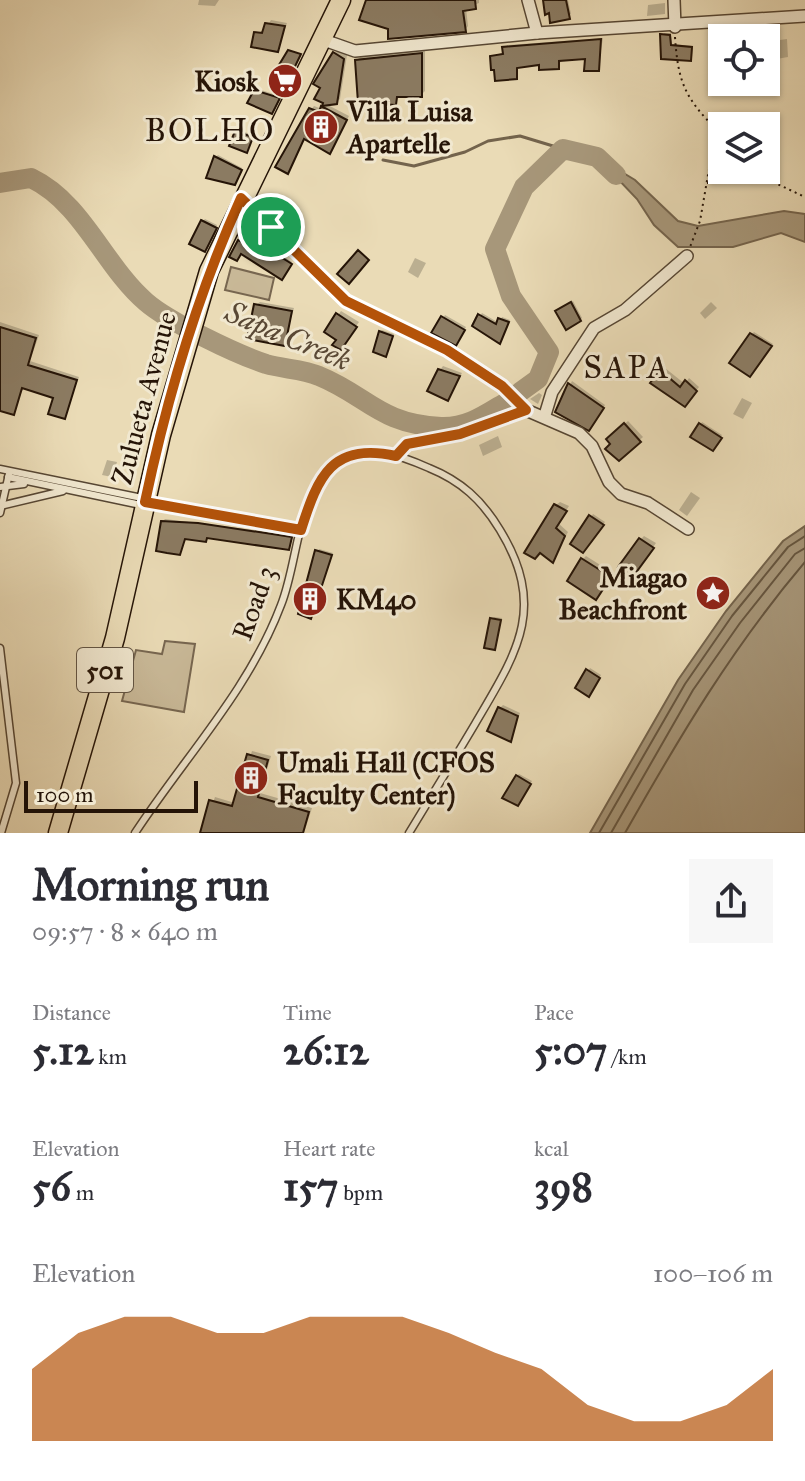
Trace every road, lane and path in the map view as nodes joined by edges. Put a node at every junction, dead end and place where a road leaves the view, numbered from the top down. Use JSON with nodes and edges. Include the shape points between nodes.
{"nodes":[{"id":1,"x":341,"y":0,"type":"edge"},
{"id":2,"x":528,"y":0,"type":"edge"},
{"id":3,"x":674,"y":0,"type":"edge"},
{"id":4,"x":805,"y":16,"type":"edge"},
{"id":5,"x":675,"y":27,"type":"junction"},
{"id":6,"x":537,"y":33,"type":"junction"},
{"id":7,"x":321,"y":39,"type":"junction"},
{"id":8,"x":706,"y":183,"type":"junction"},
{"id":9,"x":805,"y":197,"type":"edge"},
{"id":10,"x":241,"y":198,"type":"junction"},
{"id":11,"x":687,"y":256,"type":"joint"},
{"id":12,"x":526,"y":410,"type":"junction"},
{"id":13,"x":545,"y":415,"type":"junction"},
{"id":14,"x":396,"y":456,"type":"junction"},
{"id":15,"x":0,"y":469,"type":"edge"},
{"id":16,"x":9,"y":474,"type":"junction"},
{"id":17,"x":40,"y":479,"type":"junction"},
{"id":18,"x":26,"y":483,"type":"junction"},
{"id":19,"x":2,"y":486,"type":"edge"},
{"id":20,"x":64,"y":491,"type":"junction"},
{"id":21,"x":145,"y":502,"type":"junction"},
{"id":22,"x":0,"y":506,"type":"edge"},
{"id":23,"x":0,"y":513,"type":"edge"},
{"id":24,"x":688,"y":529,"type":"dead end"},
{"id":25,"x":301,"y":530,"type":"junction"},
{"id":26,"x":0,"y":648,"type":"edge"},
{"id":27,"x":1,"y":832,"type":"edge"},
{"id":28,"x":58,"y":833,"type":"edge"},
{"id":29,"x":135,"y":833,"type":"edge"},
{"id":30,"x":409,"y":833,"type":"edge"}],
"edges":[{"from":1,"to":7,"type":"main road","name":"Zulueta Avenue","number":"501"},
{"from":2,"to":6,"type":"street"},
{"from":3,"to":5,"type":"street"},
{"from":4,"to":5,"type":"street"},
{"from":5,"to":6,"type":"street"},
{"from":5,"to":8,"type":"path","via":[[677,58],[690,102],[716,129]]},
{"from":6,"to":7,"type":"street","via":[[355,51]]},
{"from":7,"to":10,"type":"main road","name":"Zulueta Avenue","number":"501"},
{"from":8,"to":9,"type":"path","via":[[773,182]]},
{"from":8,"to":11,"type":"path"},
{"from":10,"to":12,"type":"street","via":[[346,301],[447,350],[502,386]]},
{"from":10,"to":21,"type":"main road","name":"Zulueta Avenue","number":"501","via":[[184,347]]},
{"from":11,"to":13,"type":"street","via":[[625,310],[594,328],[552,392]]},
{"from":12,"to":13,"type":"street"},
{"from":12,"to":14,"type":"street","via":[[460,434],[407,444]]},
{"from":13,"to":24,"type":"street","via":[[592,446],[609,482],[621,494],[648,503]]},
{"from":14,"to":25,"type":"lane","name":"Road 3","via":[[356,452],[335,462],[321,480]]},
{"from":14,"to":30,"type":"lane","name":"Road 3","via":[[447,476],[482,502],[512,552],[523,588],[514,658]]},
{"from":15,"to":16,"type":"lane"},
{"from":16,"to":17,"type":"lane"},
{"from":16,"to":18,"type":"lane"},
{"from":16,"to":19,"type":"lane"},
{"from":17,"to":18,"type":"lane"},
{"from":17,"to":21,"type":"lane"},
{"from":18,"to":19,"type":"lane"},
{"from":18,"to":20,"type":"lane"},
{"from":19,"to":22,"type":"lane"},
{"from":20,"to":21,"type":"lane"},
{"from":20,"to":22,"type":"lane"},
{"from":21,"to":25,"type":"street"},
{"from":21,"to":28,"type":"main road","number":"501","via":[[115,638]]},
{"from":22,"to":23,"type":"lane"},
{"from":25,"to":29,"type":"lane","name":"Road 3","via":[[282,605],[256,662]]},
{"from":26,"to":27,"type":"lane","via":[[16,783]]}]}
